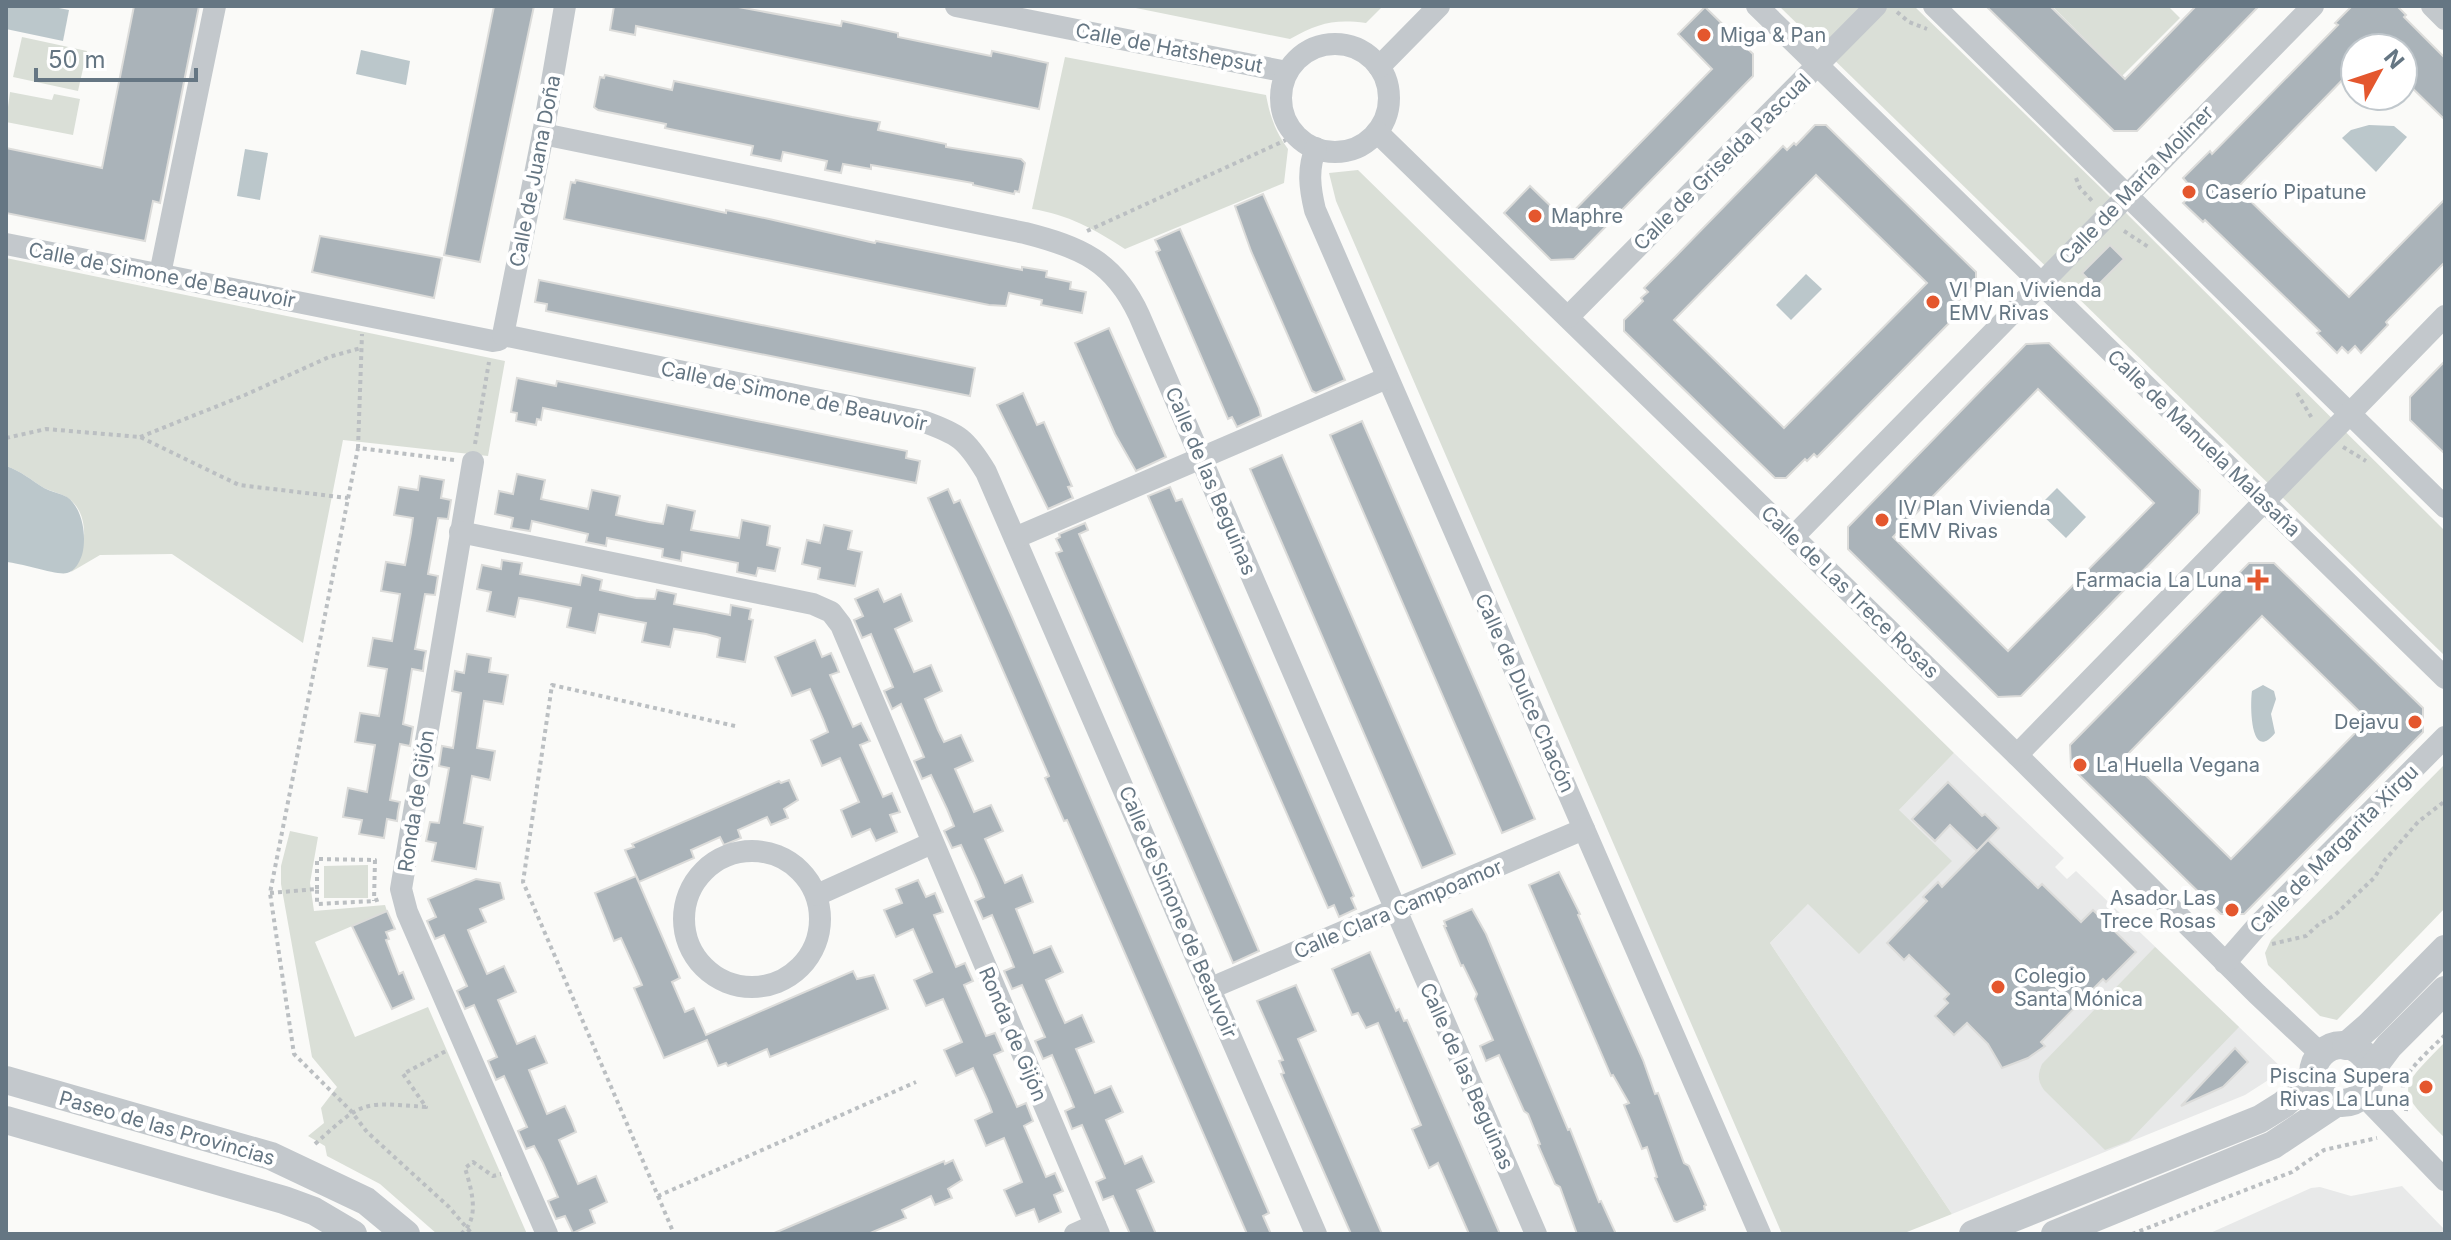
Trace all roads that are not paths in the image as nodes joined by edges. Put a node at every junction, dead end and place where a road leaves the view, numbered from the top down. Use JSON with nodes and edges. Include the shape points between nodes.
{"nodes":[{"id":1,"x":215,"y":6,"type":"edge"},
{"id":2,"x":565,"y":6,"type":"edge"},
{"id":3,"x":956,"y":6,"type":"edge"},
{"id":4,"x":1439,"y":6,"type":"edge"},
{"id":5,"x":1757,"y":6,"type":"edge"},
{"id":6,"x":1876,"y":6,"type":"edge"},
{"id":7,"x":1934,"y":6,"type":"edge"},
{"id":8,"x":2313,"y":6,"type":"edge"},
{"id":9,"x":2432,"y":6,"type":"edge"},
{"id":10,"x":1019,"y":12,"type":"edge"},
{"id":11,"x":2445,"y":19,"type":"edge"},
{"id":12,"x":1818,"y":65,"type":"junction"},
{"id":13,"x":1379,"y":67,"type":"junction"},
{"id":14,"x":1287,"y":72,"type":"junction"},
{"id":15,"x":1377,"y":132,"type":"junction"},
{"id":16,"x":543,"y":134,"type":"junction"},
{"id":17,"x":1316,"y":148,"type":"junction"},
{"id":18,"x":2126,"y":195,"type":"junction"},
{"id":19,"x":6,"y":244,"type":"edge"},
{"id":20,"x":160,"y":274,"type":"junction"},
{"id":21,"x":2040,"y":283,"type":"junction"},
{"id":22,"x":2445,"y":316,"type":"edge"},
{"id":23,"x":1568,"y":317,"type":"junction"},
{"id":24,"x":498,"y":338,"type":"junction"},
{"id":25,"x":1387,"y":378,"type":"junction"},
{"id":26,"x":2349,"y":413,"type":"junction"},
{"id":27,"x":1201,"y":458,"type":"junction"},
{"id":28,"x":473,"y":462,"type":"road end"},
{"id":29,"x":2264,"y":502,"type":"junction"},
{"id":30,"x":2445,"y":507,"type":"edge"},
{"id":31,"x":460,"y":532,"type":"junction"},
{"id":32,"x":1793,"y":537,"type":"junction"},
{"id":33,"x":1015,"y":538,"type":"junction"},
{"id":34,"x":2445,"y":678,"type":"edge"},
{"id":35,"x":2445,"y":737,"type":"edge"},
{"id":36,"x":2017,"y":755,"type":"junction"},
{"id":37,"x":1584,"y":829,"type":"junction"},
{"id":38,"x":932,"y":843,"type":"junction"},
{"id":39,"x":817,"y":895,"type":"junction"},
{"id":40,"x":1395,"y":910,"type":"junction"},
{"id":41,"x":2445,"y":949,"type":"edge"},
{"id":42,"x":2225,"y":963,"type":"junction"},
{"id":43,"x":1211,"y":988,"type":"junction"},
{"id":44,"x":2445,"y":990,"type":"edge"},
{"id":45,"x":2326,"y":1059,"type":"junction"},
{"id":46,"x":6,"y":1080,"type":"edge"},
{"id":47,"x":2356,"y":1089,"type":"junction"},
{"id":48,"x":6,"y":1120,"type":"edge"},
{"id":49,"x":2445,"y":1180,"type":"edge"},
{"id":50,"x":1090,"y":1231,"type":"edge"},
{"id":51,"x":353,"y":1234,"type":"edge"},
{"id":52,"x":406,"y":1234,"type":"edge"},
{"id":53,"x":547,"y":1234,"type":"edge"},
{"id":54,"x":1316,"y":1234,"type":"edge"},
{"id":55,"x":1536,"y":1234,"type":"edge"},
{"id":56,"x":1760,"y":1234,"type":"edge"},
{"id":57,"x":1973,"y":1234,"type":"edge"},
{"id":58,"x":2055,"y":1234,"type":"edge"}],
"edges":[{"from":1,"to":20,"type":"street"},
{"from":2,"to":16,"type":"street","name":"Calle de Juana Doña"},
{"from":3,"to":10,"type":"street","name":"Calle de Hatshepsut"},
{"from":4,"to":13,"type":"street"},
{"from":5,"to":12,"type":"street","name":"Calle de Manuela Malasaña"},
{"from":6,"to":12,"type":"street","name":"Calle de Griselda Pascual"},
{"from":7,"to":18,"type":"street"},
{"from":8,"to":18,"type":"street","name":"Calle de María Moliner"},
{"from":9,"to":11,"type":"street"},
{"from":10,"to":14,"type":"street","name":"Calle de Hatshepsut"},
{"from":12,"to":21,"type":"street","name":"Calle de Manuela Malasaña"},
{"from":12,"to":23,"type":"street","name":"Calle de Griselda Pascual"},
{"from":13,"to":14,"type":"street","via":[[1355,48],[1339,44],[1309,50]]},
{"from":13,"to":15,"type":"street","via":[[1389,100]]},
{"from":14,"to":17,"type":"street","via":[[1281,89],[1288,125]]},
{"from":15,"to":17,"type":"street","via":[[1349,150]]},
{"from":15,"to":23,"type":"street","name":"Calle de Las Trece Rosas"},
{"from":16,"to":24,"type":"street","name":"Calle de Juana Doña"},
{"from":16,"to":27,"type":"street","name":"Calle de las Beguinas","via":[[1025,233],[1086,253],[1131,298]]},
{"from":17,"to":25,"type":"street","name":"Calle de Dulce Chacón","via":[[1310,189],[1315,210]]},
{"from":18,"to":21,"type":"street","name":"Calle de María Moliner"},
{"from":18,"to":26,"type":"street"},
{"from":19,"to":20,"type":"street","name":"Calle de Simone de Beauvoir"},
{"from":20,"to":24,"type":"street","name":"Calle de Simone de Beauvoir"},
{"from":21,"to":29,"type":"street","name":"Calle de Manuela Malasaña"},
{"from":21,"to":32,"type":"street","name":"Calle de María Moliner"},
{"from":22,"to":26,"type":"street"},
{"from":23,"to":32,"type":"street","name":"Calle de Las Trece Rosas"},
{"from":24,"to":33,"type":"street","name":"Calle de Simone de Beauvoir","via":[[949,430],[970,445]]},
{"from":25,"to":27,"type":"street"},
{"from":25,"to":37,"type":"street","name":"Calle de Dulce Chacón"},
{"from":26,"to":29,"type":"street"},
{"from":26,"to":30,"type":"street"},
{"from":27,"to":33,"type":"street"},
{"from":27,"to":40,"type":"street","name":"Calle de las Beguinas"},
{"from":28,"to":31,"type":"street","name":"Ronda de Gijón"},
{"from":29,"to":34,"type":"street","name":"Calle de Manuela Malasaña"},
{"from":29,"to":36,"type":"street"},
{"from":31,"to":38,"type":"street","name":"Ronda de Gijón","via":[[813,604],[831,612]]},
{"from":31,"to":53,"type":"street","name":"Ronda de Gijón","via":[[401,889]]},
{"from":32,"to":36,"type":"street","name":"Calle de Las Trece Rosas"},
{"from":33,"to":43,"type":"street","name":"Calle de Simone de Beauvoir"},
{"from":35,"to":42,"type":"street","name":"Calle de Margarita Xirgu"},
{"from":36,"to":42,"type":"street","name":"Calle de Las Trece Rosas"},
{"from":37,"to":40,"type":"street","name":"Calle Clara Campoamor"},
{"from":37,"to":56,"type":"street","name":"Calle de Dulce Chacón"},
{"from":38,"to":39,"type":"street"},
{"from":38,"to":50,"type":"street","name":"Ronda de Gijón"},
{"from":39,"to":39,"type":"street","via":[[788,860],[745,850],[723,856],[691,887],[684,931],[692,953],[726,983],[771,986],[808,960],[818,940]]},
{"from":40,"to":43,"type":"street","name":"Calle Clara Campoamor"},
{"from":40,"to":55,"type":"street","name":"Calle de las Beguinas"},
{"from":41,"to":45,"type":"street","via":[[2369,1026]]},
{"from":42,"to":45,"type":"street","name":"Calle de Las Trece Rosas"},
{"from":43,"to":54,"type":"street","name":"Calle de Simone de Beauvoir"},
{"from":44,"to":47,"type":"street","via":[[2389,1046]]},
{"from":45,"to":47,"type":"street","via":[[2320,1094]]},
{"from":45,"to":47,"type":"street","via":[[2362,1053]]},
{"from":45,"to":57,"type":"street","via":[[2284,1104],[2260,1119]]},
{"from":46,"to":52,"type":"street","name":"Paseo de las Provincias","via":[[271,1156],[366,1201]]},
{"from":47,"to":49,"type":"street"},
{"from":47,"to":58,"type":"street","via":[[2273,1145]]},
{"from":48,"to":51,"type":"street","name":"Paseo de las Provincias","via":[[284,1200]]}]}
